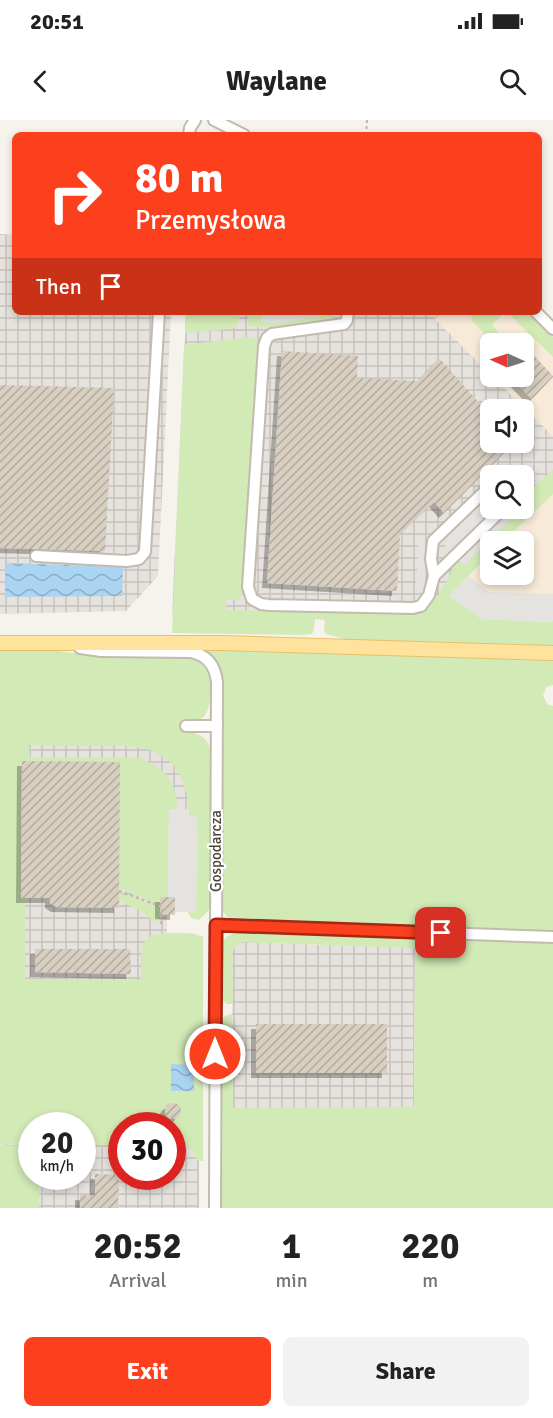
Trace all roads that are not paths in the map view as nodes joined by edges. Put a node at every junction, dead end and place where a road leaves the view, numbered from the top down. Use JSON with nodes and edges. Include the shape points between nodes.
{"nodes":[{"id":1,"x":214,"y":120,"type":"edge"},
{"id":2,"x":238,"y":132,"type":"edge"},
{"id":3,"x":159,"y":315,"type":"edge"},
{"id":4,"x":348,"y":315,"type":"edge"},
{"id":5,"x":539,"y":315,"type":"edge"},
{"id":6,"x":553,"y":329,"type":"edge"},
{"id":7,"x":480,"y":496,"type":"edge"},
{"id":8,"x":493,"y":519,"type":"edge"},
{"id":9,"x":36,"y":556,"type":"dead end"},
{"id":10,"x":434,"y":576,"type":"junction"},
{"id":11,"x":0,"y":643,"type":"edge"},
{"id":12,"x":47,"y":643,"type":"junction"},
{"id":13,"x":553,"y":653,"type":"edge"},
{"id":14,"x":186,"y":726,"type":"dead end"},
{"id":15,"x":217,"y":726,"type":"junction"},
{"id":16,"x":216,"y":925,"type":"junction"},
{"id":17,"x":553,"y":937,"type":"edge"},
{"id":18,"x":215,"y":1208,"type":"edge"}],
"edges":[{"from":1,"to":2,"type":"street"},
{"from":3,"to":9,"type":"street","via":[[145,552],[139,559],[127,561]]},
{"from":4,"to":10,"type":"street","via":[[344,324],[272,334],[264,346],[250,593],[252,599],[269,606],[413,608],[421,606],[429,595]]},
{"from":5,"to":6,"type":"street"},
{"from":7,"to":10,"type":"street","via":[[433,541]]},
{"from":8,"to":10,"type":"street"},
{"from":11,"to":12,"type":"main road"},
{"from":12,"to":13,"type":"main road","via":[[224,643]]},
{"from":12,"to":15,"type":"street","name":"Gospodarcza","via":[[101,651],[197,653],[211,663],[216,674]]},
{"from":14,"to":15,"type":"street"},
{"from":15,"to":16,"type":"street","name":"Gospodarcza"},
{"from":16,"to":17,"type":"street"},
{"from":16,"to":18,"type":"street","name":"Gospodarcza"}]}
